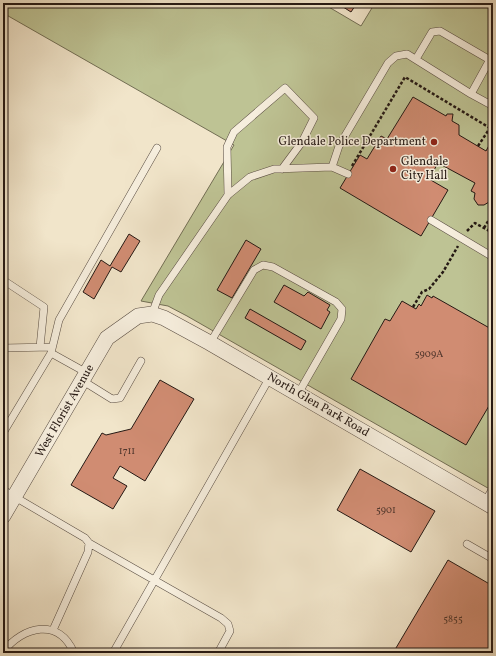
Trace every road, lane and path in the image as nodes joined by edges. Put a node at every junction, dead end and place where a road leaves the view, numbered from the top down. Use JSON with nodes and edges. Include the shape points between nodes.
{"nodes":[{"id":1,"x":491,"y":57,"type":"edge"},
{"id":2,"x":416,"y":59,"type":"junction"},
{"id":3,"x":471,"y":94,"type":"junction"},
{"id":4,"x":493,"y":106,"type":"edge"},
{"id":5,"x":491,"y":127,"type":"edge"},
{"id":6,"x":478,"y":146,"type":"dead end"},
{"id":7,"x":157,"y":148,"type":"dead end"},
{"id":8,"x":332,"y":167,"type":"junction"},
{"id":9,"x":282,"y":169,"type":"junction"},
{"id":10,"x":348,"y":174,"type":"joint"},
{"id":11,"x":228,"y":195,"type":"junction"},
{"id":12,"x":493,"y":213,"type":"edge"},
{"id":13,"x":431,"y":220,"type":"dead end"},
{"id":14,"x":484,"y":228,"type":"dead end"},
{"id":15,"x":493,"y":257,"type":"edge"},
{"id":16,"x":438,"y":277,"type":"dead end"},
{"id":17,"x":3,"y":280,"type":"edge"},
{"id":18,"x":413,"y":307,"type":"dead end"},
{"id":19,"x":145,"y":315,"type":"junction"},
{"id":20,"x":210,"y":343,"type":"junction"},
{"id":21,"x":40,"y":347,"type":"junction"},
{"id":22,"x":3,"y":348,"type":"edge"},
{"id":23,"x":52,"y":350,"type":"junction"},
{"id":24,"x":141,"y":361,"type":"dead end"},
{"id":25,"x":85,"y":377,"type":"junction"},
{"id":26,"x":270,"y":377,"type":"junction"},
{"id":27,"x":298,"y":394,"type":"junction"},
{"id":28,"x":3,"y":433,"type":"edge"},
{"id":29,"x":493,"y":488,"type":"edge"},
{"id":30,"x":9,"y":494,"type":"edge"},
{"id":31,"x":489,"y":505,"type":"edge"},
{"id":32,"x":3,"y":516,"type":"edge"},
{"id":33,"x":89,"y":543,"type":"junction"},
{"id":34,"x":467,"y":544,"type":"dead end"},
{"id":35,"x":493,"y":559,"type":"edge"},
{"id":36,"x":154,"y":580,"type":"junction"},
{"id":37,"x":53,"y":630,"type":"junction"},
{"id":38,"x":3,"y":652,"type":"edge"},
{"id":39,"x":74,"y":653,"type":"edge"},
{"id":40,"x":113,"y":653,"type":"edge"},
{"id":41,"x":218,"y":653,"type":"edge"}],
"edges":[{"from":1,"to":2,"type":"lane","via":[[440,31],[432,32]]},
{"from":1,"to":3,"type":"lane"},
{"from":2,"to":3,"type":"lane"},
{"from":2,"to":8,"type":"lane","via":[[407,54],[396,56],[388,63],[339,146]]},
{"from":3,"to":4,"type":"lane"},
{"from":5,"to":6,"type":"path"},
{"from":5,"to":10,"type":"path","via":[[405,77]]},
{"from":7,"to":23,"type":"lane","via":[[59,320]]},
{"from":8,"to":9,"type":"lane"},
{"from":8,"to":10,"type":"lane"},
{"from":9,"to":11,"type":"lane","via":[[250,177]]},
{"from":9,"to":11,"type":"lane","via":[[302,142],[314,118],[285,88],[234,132],[227,147]]},
{"from":11,"to":19,"type":"lane"},
{"from":12,"to":14,"type":"path"},
{"from":13,"to":15,"type":"lane"},
{"from":16,"to":18,"type":"path","via":[[429,289],[422,292]]},
{"from":17,"to":21,"type":"lane","via":[[44,307]]},
{"from":19,"to":20,"type":"street","name":"North Glen Park Road","via":[[164,318]]},
{"from":19,"to":25,"type":"street","name":"West Florist Avenue","via":[[107,338]]},
{"from":20,"to":26,"type":"street","name":"North Glen Park Road"},
{"from":20,"to":27,"type":"lane","via":[[254,270],[263,265],[273,267],[336,302],[342,309],[341,320]]},
{"from":21,"to":22,"type":"lane"},
{"from":21,"to":23,"type":"lane"},
{"from":23,"to":25,"type":"lane"},
{"from":23,"to":28,"type":"lane"},
{"from":24,"to":25,"type":"lane","via":[[117,400],[112,399]]},
{"from":25,"to":30,"type":"street","name":"West Florist Avenue"},
{"from":26,"to":27,"type":"street","name":"North Glen Park Road"},
{"from":26,"to":36,"type":"lane"},
{"from":27,"to":31,"type":"street","name":"North Glen Park Road"},
{"from":29,"to":31,"type":"lane"},
{"from":30,"to":32,"type":"street","name":"West Florist Avenue"},
{"from":30,"to":33,"type":"lane","via":[[85,538]]},
{"from":33,"to":36,"type":"lane"},
{"from":33,"to":37,"type":"lane","via":[[88,552]]},
{"from":34,"to":35,"type":"lane"},
{"from":36,"to":40,"type":"lane"},
{"from":36,"to":41,"type":"lane","via":[[228,624],[230,631]]},
{"from":37,"to":38,"type":"lane","via":[[26,632],[11,642]]},
{"from":37,"to":39,"type":"lane","via":[[64,638]]}]}
